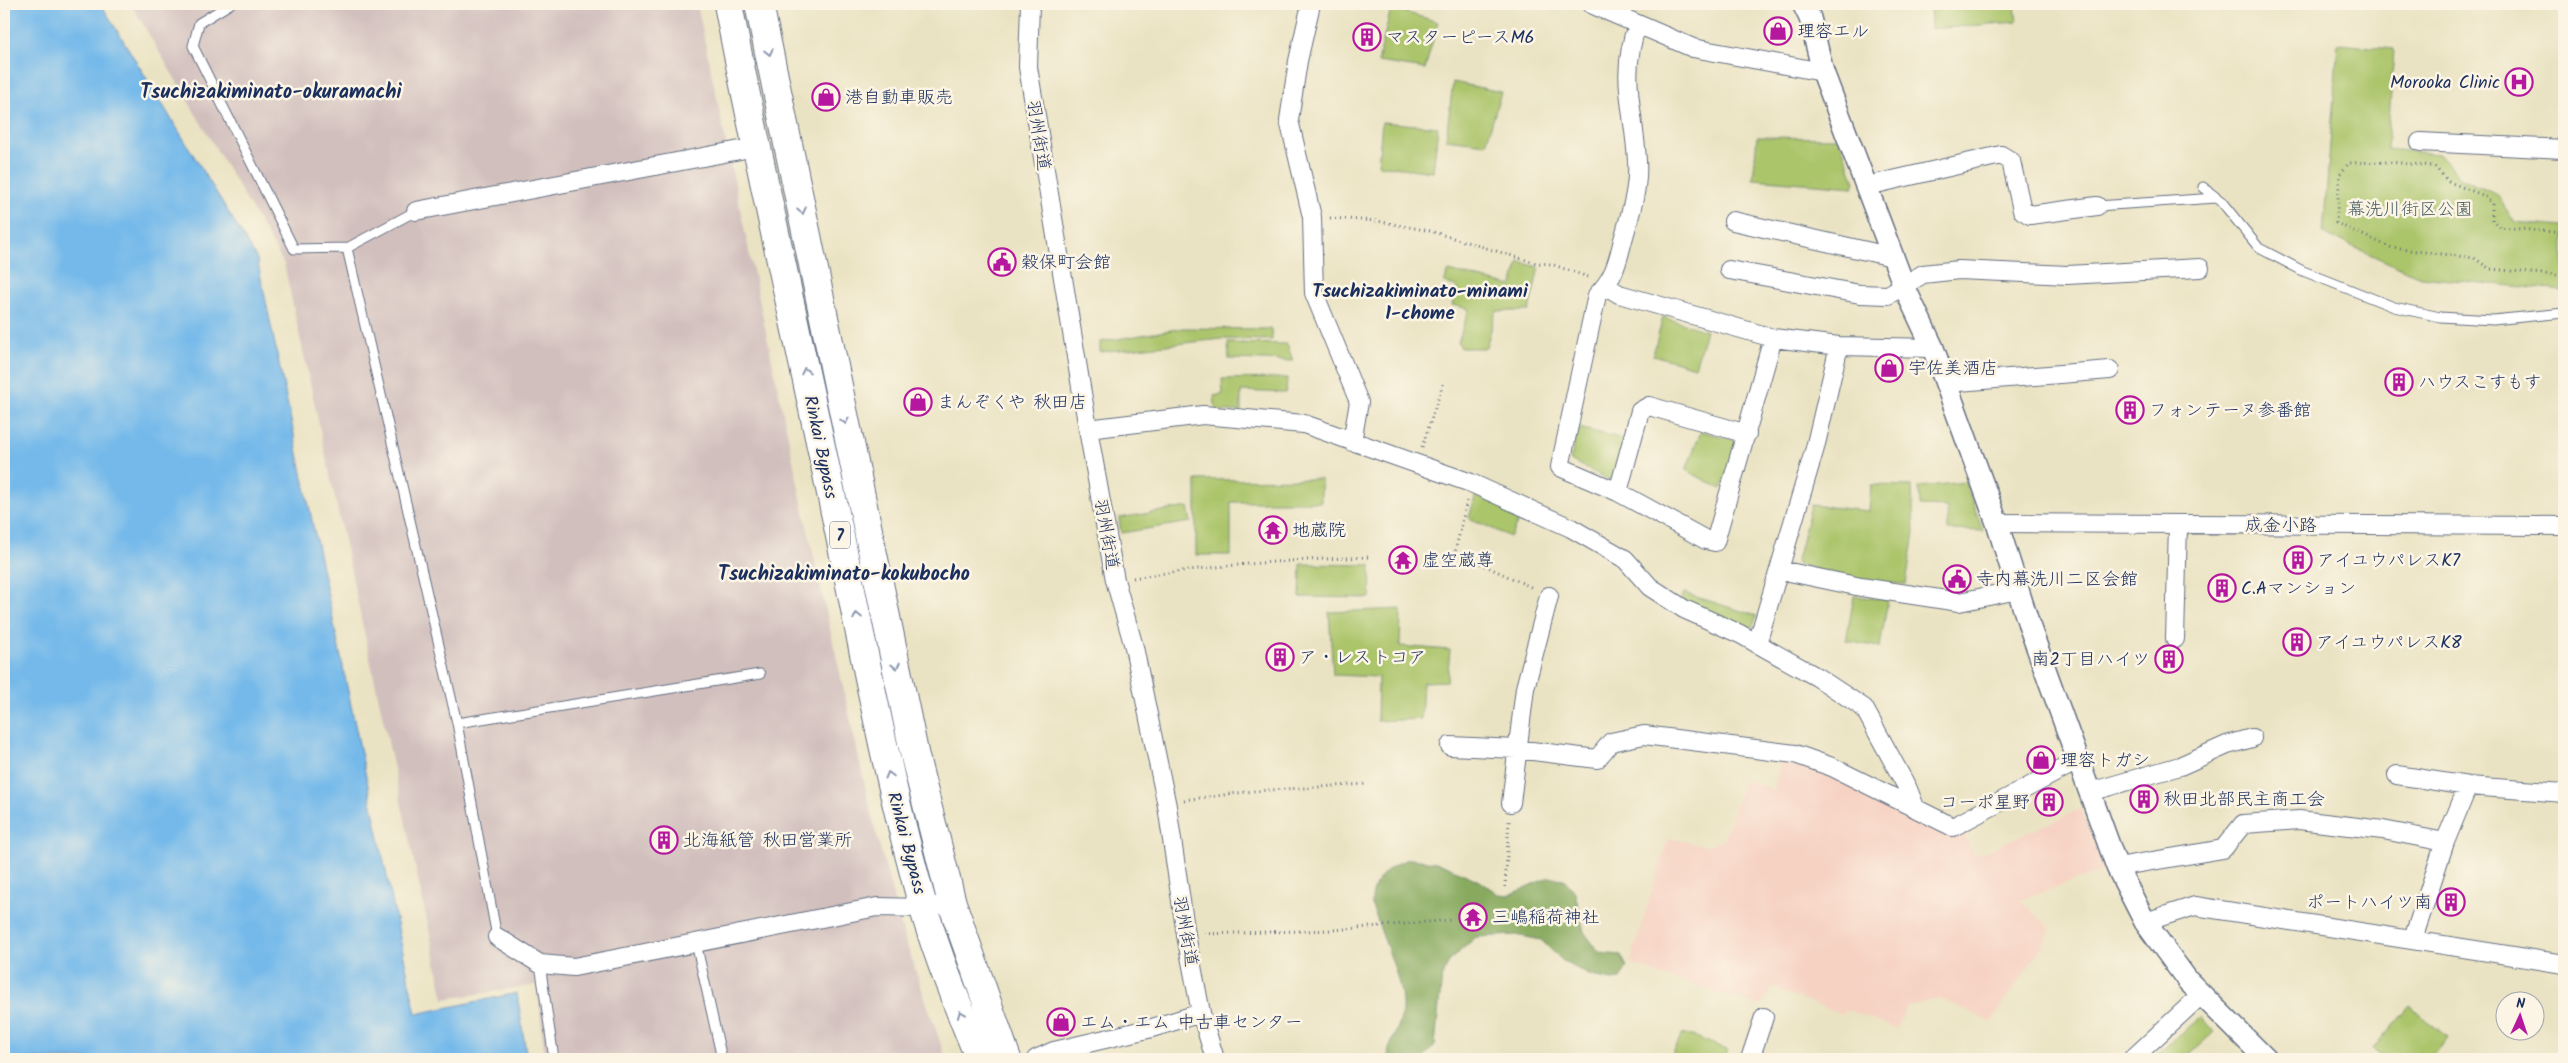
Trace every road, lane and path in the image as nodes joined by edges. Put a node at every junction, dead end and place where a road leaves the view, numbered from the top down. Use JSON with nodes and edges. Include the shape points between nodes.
{"nodes":[{"id":1,"x":230,"y":4,"type":"edge"},
{"id":2,"x":728,"y":4,"type":"edge"},
{"id":3,"x":759,"y":4,"type":"edge"},
{"id":4,"x":1030,"y":4,"type":"edge"},
{"id":5,"x":1311,"y":4,"type":"edge"},
{"id":6,"x":1591,"y":4,"type":"edge"},
{"id":7,"x":1810,"y":8,"type":"edge"},
{"id":8,"x":1637,"y":25,"type":"junction"},
{"id":9,"x":1823,"y":72,"type":"junction"},
{"id":10,"x":2420,"y":142,"type":"dead end"},
{"id":11,"x":756,"y":147,"type":"junction"},
{"id":12,"x":2564,"y":149,"type":"edge"},
{"id":13,"x":1867,"y":186,"type":"junction"},
{"id":14,"x":2203,"y":187,"type":"dead end"},
{"id":15,"x":2216,"y":198,"type":"junction"},
{"id":16,"x":2097,"y":206,"type":"joint"},
{"id":17,"x":416,"y":210,"type":"joint"},
{"id":18,"x":1312,"y":217,"type":"junction"},
{"id":19,"x":1733,"y":220,"type":"dead end"},
{"id":20,"x":2564,"y":233,"type":"edge"},
{"id":21,"x":347,"y":248,"type":"junction"},
{"id":22,"x":1893,"y":257,"type":"junction"},
{"id":23,"x":2200,"y":268,"type":"dead end"},
{"id":24,"x":1729,"y":270,"type":"dead end"},
{"id":25,"x":2564,"y":276,"type":"edge"},
{"id":26,"x":1606,"y":286,"type":"junction"},
{"id":27,"x":1904,"y":286,"type":"junction"},
{"id":28,"x":2564,"y":313,"type":"edge"},
{"id":29,"x":1773,"y":338,"type":"junction"},
{"id":30,"x":1839,"y":346,"type":"junction"},
{"id":31,"x":1933,"y":348,"type":"junction"},
{"id":32,"x":2110,"y":370,"type":"dead end"},
{"id":33,"x":1444,"y":381,"type":"dead end"},
{"id":34,"x":1946,"y":383,"type":"junction"},
{"id":35,"x":1088,"y":429,"type":"junction"},
{"id":36,"x":1747,"y":434,"type":"junction"},
{"id":37,"x":1352,"y":442,"type":"junction"},
{"id":38,"x":1416,"y":464,"type":"junction"},
{"id":39,"x":1471,"y":483,"type":"junction"},
{"id":40,"x":1618,"y":492,"type":"junction"},
{"id":41,"x":1997,"y":523,"type":"junction"},
{"id":42,"x":2178,"y":524,"type":"junction"},
{"id":43,"x":2564,"y":526,"type":"edge"},
{"id":44,"x":1371,"y":557,"type":"dead end"},
{"id":45,"x":1780,"y":570,"type":"junction"},
{"id":46,"x":1115,"y":580,"type":"junction"},
{"id":47,"x":2018,"y":590,"type":"junction"},
{"id":48,"x":1549,"y":596,"type":"joint"},
{"id":49,"x":2175,"y":639,"type":"dead end"},
{"id":50,"x":1757,"y":644,"type":"junction"},
{"id":51,"x":760,"y":674,"type":"dead end"},
{"id":52,"x":457,"y":723,"type":"junction"},
{"id":53,"x":2252,"y":738,"type":"dead end"},
{"id":54,"x":1450,"y":746,"type":"dead end"},
{"id":55,"x":1516,"y":749,"type":"junction"},
{"id":56,"x":2079,"y":760,"type":"junction"},
{"id":57,"x":2397,"y":775,"type":"dead end"},
{"id":58,"x":1367,"y":784,"type":"dead end"},
{"id":59,"x":2468,"y":786,"type":"junction"},
{"id":60,"x":2090,"y":792,"type":"junction"},
{"id":61,"x":2564,"y":793,"type":"edge"},
{"id":62,"x":1166,"y":802,"type":"junction"},
{"id":63,"x":1511,"y":803,"type":"joint"},
{"id":64,"x":1915,"y":807,"type":"junction"},
{"id":65,"x":2445,"y":842,"type":"junction"},
{"id":66,"x":2117,"y":867,"type":"junction"},
{"id":67,"x":1505,"y":887,"type":"dead end"},
{"id":68,"x":952,"y":903,"type":"junction"},
{"id":69,"x":924,"y":908,"type":"junction"},
{"id":70,"x":1451,"y":920,"type":"dead end"},
{"id":71,"x":2145,"y":922,"type":"junction"},
{"id":72,"x":1186,"y":934,"type":"junction"},
{"id":73,"x":498,"y":937,"type":"joint"},
{"id":74,"x":2413,"y":939,"type":"junction"},
{"id":75,"x":696,"y":944,"type":"junction"},
{"id":76,"x":540,"y":964,"type":"junction"},
{"id":77,"x":2564,"y":964,"type":"edge"},
{"id":78,"x":2201,"y":995,"type":"junction"},
{"id":79,"x":1201,"y":1013,"type":"junction"},
{"id":80,"x":1764,"y":1017,"type":"dead end"},
{"id":81,"x":554,"y":1059,"type":"edge"},
{"id":82,"x":722,"y":1059,"type":"edge"},
{"id":83,"x":980,"y":1059,"type":"edge"},
{"id":84,"x":1007,"y":1059,"type":"edge"},
{"id":85,"x":1036,"y":1059,"type":"edge"},
{"id":86,"x":1215,"y":1059,"type":"edge"},
{"id":87,"x":1750,"y":1059,"type":"edge"},
{"id":88,"x":2132,"y":1059,"type":"edge"},
{"id":89,"x":2266,"y":1059,"type":"edge"}],
"edges":[{"from":1,"to":21,"type":"lane","via":[[199,23],[192,46],[294,250]]},
{"from":2,"to":11,"type":"highway","name":"Rinkai Bypass","number":"7"},
{"from":3,"to":68,"type":"highway","name":"Rinkai Bypass","number":"7","one_way":true,"via":[[916,757]]},
{"from":4,"to":35,"type":"street","name":"羽州街道","via":[[1028,67]]},
{"from":5,"to":18,"type":"street","via":[[1289,120]]},
{"from":6,"to":8,"type":"street"},
{"from":7,"to":9,"type":"street"},
{"from":8,"to":9,"type":"street","via":[[1693,48]]},
{"from":8,"to":26,"type":"street","via":[[1629,48],[1626,77],[1638,162],[1636,191],[1614,274]]},
{"from":9,"to":13,"type":"street"},
{"from":10,"to":12,"type":"street"},
{"from":11,"to":17,"type":"street"},
{"from":69,"to":11,"type":"highway","name":"Rinkai Bypass","number":"7","one_way":true,"via":[[884,754]]},
{"from":13,"to":16,"type":"street","via":[[2001,155],[2011,161],[2022,210],[2030,214]]},
{"from":13,"to":22,"type":"street"},
{"from":14,"to":15,"type":"lane"},
{"from":15,"to":16,"type":"lane"},
{"from":15,"to":28,"type":"lane","via":[[2259,248],[2303,271],[2394,307],[2440,317],[2492,320]]},
{"from":17,"to":21,"type":"lane"},
{"from":18,"to":26,"type":"path","via":[[1378,221],[1430,230],[1536,263],[1551,264]]},
{"from":18,"to":37,"type":"street","via":[[1314,293],[1359,402]]},
{"from":19,"to":22,"type":"street"},
{"from":20,"to":25,"type":"path","via":[[2500,227],[2492,220],[2492,204],[2485,196],[2449,182],[2434,166],[2349,163],[2340,174],[2336,223],[2392,248],[2474,258],[2490,269]]},
{"from":21,"to":52,"type":"lane"},
{"from":22,"to":27,"type":"street"},
{"from":23,"to":27,"type":"street","via":[[2067,275],[1958,270],[1923,274]]},
{"from":24,"to":27,"type":"street","via":[[1860,294],[1888,295]]},
{"from":26,"to":29,"type":"street","via":[[1620,294]]},
{"from":26,"to":40,"type":"street","via":[[1598,295],[1560,467]]},
{"from":27,"to":31,"type":"street"},
{"from":29,"to":30,"type":"street"},
{"from":29,"to":36,"type":"street"},
{"from":30,"to":31,"type":"street"},
{"from":30,"to":45,"type":"street","via":[[1815,448]]},
{"from":31,"to":34,"type":"street"},
{"from":32,"to":34,"type":"street"},
{"from":33,"to":38,"type":"path"},
{"from":34,"to":41,"type":"street"},
{"from":35,"to":37,"type":"street","via":[[1203,416],[1304,424]]},
{"from":35,"to":46,"type":"street","name":"羽州街道"},
{"from":36,"to":40,"type":"street","via":[[1649,406],[1640,411]]},
{"from":36,"to":40,"type":"street","via":[[1715,542]]},
{"from":37,"to":38,"type":"street"},
{"from":38,"to":39,"type":"street"},
{"from":39,"to":48,"type":"path","via":[[1455,552]]},
{"from":39,"to":50,"type":"street","via":[[1570,528],[1625,558],[1650,587],[1684,609]]},
{"from":41,"to":42,"type":"street","name":"成金小路"},
{"from":41,"to":47,"type":"street"},
{"from":42,"to":43,"type":"street","name":"成金小路"},
{"from":42,"to":49,"type":"street"},
{"from":44,"to":46,"type":"path","via":[[1292,560],[1181,570]]},
{"from":45,"to":47,"type":"street","via":[[1861,587],[1960,602]]},
{"from":45,"to":50,"type":"street"},
{"from":46,"to":62,"type":"street","name":"羽州街道","via":[[1134,647]]},
{"from":47,"to":56,"type":"street"},
{"from":48,"to":55,"type":"street","via":[[1525,688]]},
{"from":50,"to":64,"type":"street","via":[[1817,676],[1864,708]]},
{"from":51,"to":52,"type":"lane"},
{"from":52,"to":73,"type":"lane"},
{"from":53,"to":60,"type":"street","via":[[2227,745],[2180,766]]},
{"from":54,"to":55,"type":"street"},
{"from":55,"to":63,"type":"street"},
{"from":55,"to":64,"type":"street","via":[[1596,758],[1611,742],[1644,736],[1795,754],[1832,767]]},
{"from":56,"to":60,"type":"street"},
{"from":56,"to":64,"type":"street","via":[[1953,826]]},
{"from":57,"to":59,"type":"street"},
{"from":58,"to":62,"type":"path","via":[[1254,791]]},
{"from":59,"to":61,"type":"street"},
{"from":59,"to":65,"type":"street"},
{"from":60,"to":66,"type":"street"},
{"from":62,"to":72,"type":"street","name":"羽州街道"},
{"from":63,"to":67,"type":"path"},
{"from":65,"to":66,"type":"street","via":[[2383,830],[2299,820],[2243,824],[2223,848]]},
{"from":65,"to":74,"type":"street"},
{"from":66,"to":71,"type":"street"},
{"from":68,"to":69,"type":"street"},
{"from":68,"to":84,"type":"highway","name":"Rinkai Bypass","number":"7"},
{"from":69,"to":75,"type":"street","via":[[877,907]]},
{"from":83,"to":69,"type":"highway","name":"Rinkai Bypass","number":"7","one_way":true},
{"from":70,"to":72,"type":"path","via":[[1333,930]]},
{"from":71,"to":74,"type":"street","via":[[2195,906]]},
{"from":71,"to":78,"type":"street"},
{"from":72,"to":79,"type":"street","name":"羽州街道"},
{"from":73,"to":76,"type":"street"},
{"from":74,"to":77,"type":"street"},
{"from":75,"to":76,"type":"street","via":[[574,967]]},
{"from":75,"to":82,"type":"lane"},
{"from":76,"to":81,"type":"lane"},
{"from":78,"to":88,"type":"street"},
{"from":78,"to":89,"type":"street"},
{"from":79,"to":85,"type":"street","via":[[1054,1051]]},
{"from":79,"to":86,"type":"street","name":"羽州街道"},
{"from":80,"to":87,"type":"street"}]}
